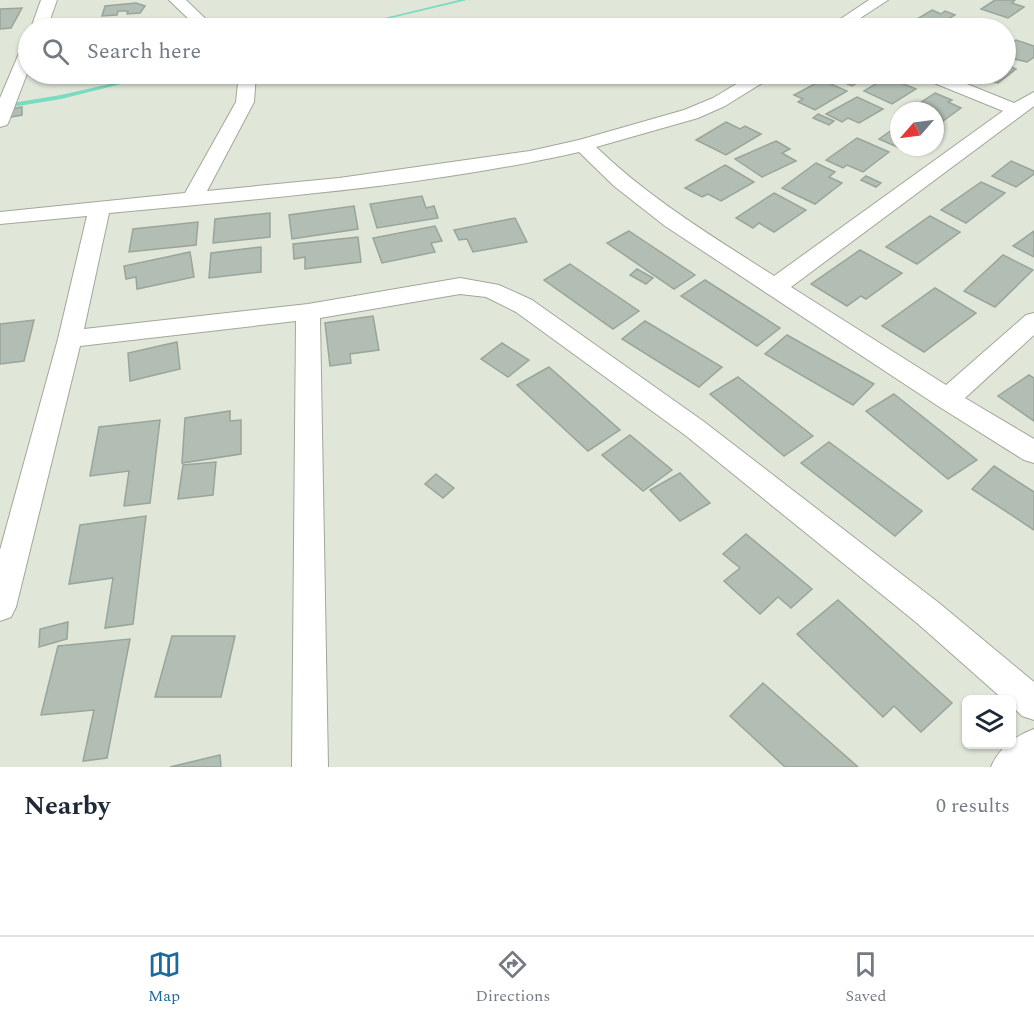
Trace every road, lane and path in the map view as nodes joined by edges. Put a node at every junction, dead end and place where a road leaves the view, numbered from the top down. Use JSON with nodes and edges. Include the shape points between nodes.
{"nodes":[{"id":1,"x":48,"y":0,"type":"edge"},
{"id":2,"x":177,"y":0,"type":"edge"},
{"id":3,"x":880,"y":0,"type":"edge"},
{"id":4,"x":42,"y":18,"type":"edge"},
{"id":5,"x":196,"y":18,"type":"edge"},
{"id":6,"x":851,"y":18,"type":"edge"},
{"id":7,"x":18,"y":74,"type":"edge"},
{"id":8,"x":246,"y":84,"type":"edge"},
{"id":9,"x":748,"y":84,"type":"edge"},
{"id":10,"x":952,"y":84,"type":"edge"},
{"id":11,"x":1034,"y":97,"type":"edge"},
{"id":12,"x":1016,"y":110,"type":"junction"},
{"id":13,"x":0,"y":120,"type":"edge"},
{"id":14,"x":583,"y":145,"type":"junction"},
{"id":15,"x":192,"y":200,"type":"junction"},
{"id":16,"x":99,"y":210,"type":"junction"},
{"id":17,"x":0,"y":219,"type":"edge"},
{"id":18,"x":775,"y":287,"type":"junction"},
{"id":19,"x":308,"y":312,"type":"junction"},
{"id":20,"x":1034,"y":321,"type":"edge"},
{"id":21,"x":70,"y":339,"type":"junction"},
{"id":22,"x":947,"y":399,"type":"junction"},
{"id":23,"x":1034,"y":452,"type":"edge"},
{"id":24,"x":0,"y":607,"type":"edge"},
{"id":25,"x":1034,"y":704,"type":"edge"},
{"id":26,"x":1034,"y":746,"type":"edge"},
{"id":27,"x":310,"y":767,"type":"edge"},
{"id":28,"x":1009,"y":767,"type":"edge"}],
"edges":[{"from":1,"to":4,"type":"street"},
{"from":2,"to":5,"type":"street"},
{"from":3,"to":6,"type":"street"},
{"from":7,"to":13,"type":"street"},
{"from":8,"to":15,"type":"street","via":[[245,102]]},
{"from":9,"to":14,"type":"street","via":[[691,114]]},
{"from":10,"to":12,"type":"street"},
{"from":11,"to":12,"type":"street"},
{"from":12,"to":18,"type":"street"},
{"from":14,"to":15,"type":"street","via":[[530,157],[350,183]]},
{"from":14,"to":18,"type":"street","via":[[621,182],[673,221]]},
{"from":15,"to":16,"type":"street"},
{"from":16,"to":17,"type":"street"},
{"from":16,"to":21,"type":"street"},
{"from":18,"to":22,"type":"street"},
{"from":19,"to":21,"type":"street"},
{"from":19,"to":25,"type":"street","via":[[460,286],[490,290],[524,306],[694,428],[928,613]]},
{"from":19,"to":27,"type":"street"},
{"from":20,"to":22,"type":"street"},
{"from":21,"to":24,"type":"street"},
{"from":22,"to":23,"type":"street"},
{"from":26,"to":28,"type":"street"}]}
